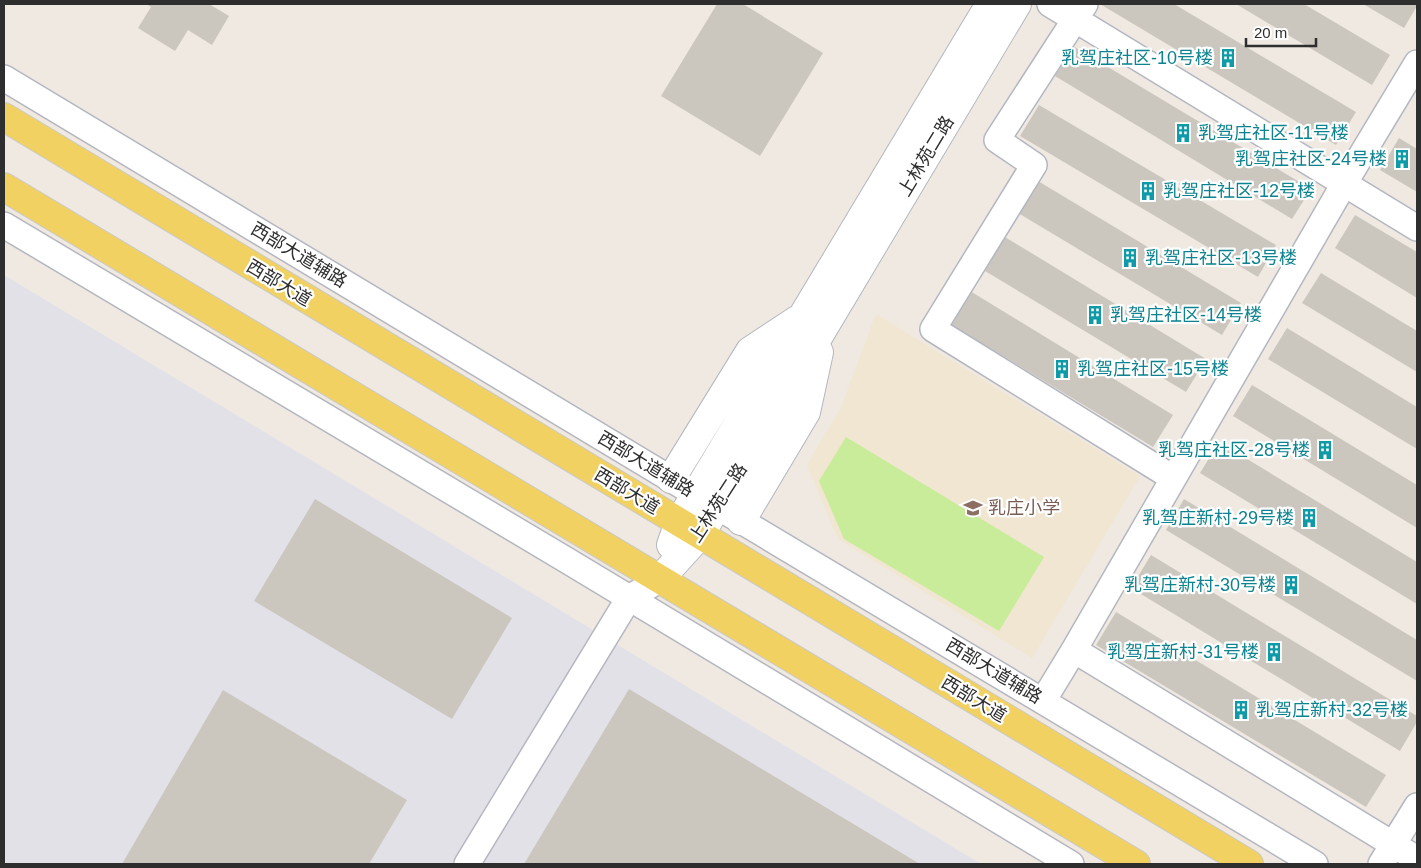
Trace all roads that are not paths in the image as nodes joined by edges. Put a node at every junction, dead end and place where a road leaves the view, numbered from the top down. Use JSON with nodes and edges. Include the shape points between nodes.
{"nodes":[{"id":1,"x":990,"y":4,"type":"edge"},
{"id":2,"x":1017,"y":4,"type":"edge"},
{"id":3,"x":1050,"y":4,"type":"edge"},
{"id":4,"x":1080,"y":12,"type":"edge"},
{"id":5,"x":1417,"y":63,"type":"edge"},
{"id":6,"x":4,"y":78,"type":"edge"},
{"id":7,"x":4,"y":117,"type":"edge"},
{"id":8,"x":1344,"y":184,"type":"junction"},
{"id":9,"x":4,"y":187,"type":"edge"},
{"id":10,"x":4,"y":225,"type":"edge"},
{"id":11,"x":1417,"y":228,"type":"edge"},
{"id":12,"x":813,"y":322,"type":"junction"},
{"id":13,"x":1173,"y":478,"type":"junction"},
{"id":14,"x":671,"y":479,"type":"junction"},
{"id":15,"x":707,"y":500,"type":"junction"},
{"id":16,"x":740,"y":521,"type":"junction"},
{"id":17,"x":690,"y":529,"type":"junction"},
{"id":18,"x":659,"y":580,"type":"junction"},
{"id":19,"x":629,"y":598,"type":"junction"},
{"id":20,"x":1074,"y":650,"type":"junction"},
{"id":21,"x":1043,"y":700,"type":"junction"},
{"id":22,"x":1417,"y":806,"type":"edge"},
{"id":23,"x":1387,"y":855,"type":"edge"},
{"id":24,"x":1417,"y":859,"type":"edge"},
{"id":25,"x":468,"y":864,"type":"edge"},
{"id":26,"x":1071,"y":864,"type":"edge"},
{"id":27,"x":1136,"y":864,"type":"edge"},
{"id":28,"x":1249,"y":864,"type":"edge"},
{"id":29,"x":1316,"y":864,"type":"edge"}],
"edges":[{"from":1,"to":12,"type":"street","name":"上林苑二路"},
{"from":2,"to":12,"type":"street","name":"上林苑二路"},
{"from":3,"to":4,"type":"street"},
{"from":4,"to":8,"type":"street"},
{"from":4,"to":13,"type":"street","via":[[997,140],[1034,165],[933,329]]},
{"from":5,"to":8,"type":"street"},
{"from":6,"to":14,"type":"street","name":"西部大道辅路"},
{"from":7,"to":17,"type":"main road","name":"西部大道"},
{"from":8,"to":11,"type":"street"},
{"from":8,"to":13,"type":"street"},
{"from":9,"to":18,"type":"main road"},
{"from":10,"to":19,"type":"street"},
{"from":12,"to":14,"type":"street","via":[[750,351]]},
{"from":12,"to":15,"type":"street","name":"上林苑二路"},
{"from":12,"to":16,"type":"street","via":[[806,412]]},
{"from":13,"to":20,"type":"street"},
{"from":14,"to":15,"type":"street","name":"西部大道辅路"},
{"from":15,"to":16,"type":"street","name":"西部大道辅路"},
{"from":15,"to":17,"type":"street","name":"上林苑二路"},
{"from":16,"to":21,"type":"street","name":"西部大道辅路"},
{"from":17,"to":18,"type":"street","name":"上林苑二路"},
{"from":17,"to":28,"type":"main road","name":"西部大道"},
{"from":18,"to":19,"type":"street"},
{"from":18,"to":27,"type":"main road"},
{"from":19,"to":25,"type":"street"},
{"from":19,"to":26,"type":"street"},
{"from":20,"to":21,"type":"street"},
{"from":20,"to":23,"type":"street"},
{"from":21,"to":29,"type":"street","name":"西部大道辅路"},
{"from":22,"to":23,"type":"street"},
{"from":23,"to":24,"type":"street"}]}
